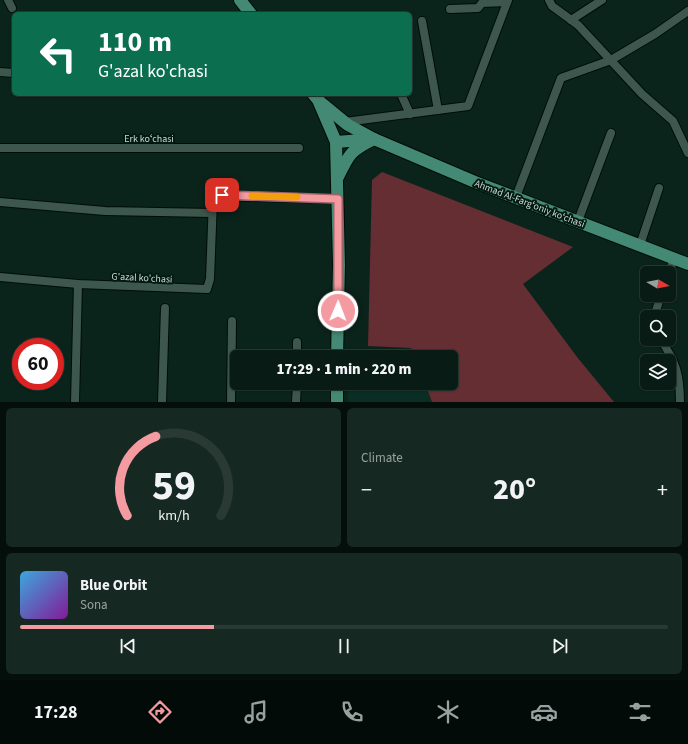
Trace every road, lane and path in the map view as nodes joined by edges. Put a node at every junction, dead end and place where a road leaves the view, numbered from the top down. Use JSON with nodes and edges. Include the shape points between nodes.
{"nodes":[{"id":1,"x":240,"y":0,"type":"edge"},
{"id":2,"x":549,"y":0,"type":"edge"},
{"id":3,"x":602,"y":0,"type":"edge"},
{"id":4,"x":508,"y":1,"type":"edge"},
{"id":5,"x":450,"y":9,"type":"dead end"},
{"id":6,"x":688,"y":11,"type":"edge"},
{"id":7,"x":249,"y":12,"type":"edge"},
{"id":8,"x":571,"y":20,"type":"junction"},
{"id":9,"x":422,"y":21,"type":"dead end"},
{"id":10,"x":611,"y":60,"type":"junction"},
{"id":11,"x":0,"y":72,"type":"edge"},
{"id":12,"x":12,"y":73,"type":"edge"},
{"id":13,"x":402,"y":96,"type":"edge"},
{"id":14,"x":315,"y":97,"type":"edge"},
{"id":15,"x":438,"y":110,"type":"junction"},
{"id":16,"x":410,"y":114,"type":"junction"},
{"id":17,"x":345,"y":122,"type":"junction"},
{"id":18,"x":611,"y":133,"type":"dead end"},
{"id":19,"x":374,"y":139,"type":"junction"},
{"id":20,"x":336,"y":142,"type":"junction"},
{"id":21,"x":0,"y":148,"type":"edge"},
{"id":22,"x":299,"y":148,"type":"dead end"},
{"id":23,"x":688,"y":153,"type":"edge"},
{"id":24,"x":338,"y":178,"type":"junction"},
{"id":25,"x":659,"y":188,"type":"dead end"},
{"id":26,"x":516,"y":197,"type":"junction"},
{"id":27,"x":338,"y":199,"type":"junction"},
{"id":28,"x":0,"y":202,"type":"edge"},
{"id":29,"x":212,"y":213,"type":"junction"},
{"id":30,"x":578,"y":221,"type":"junction"},
{"id":31,"x":640,"y":245,"type":"junction"},
{"id":32,"x":674,"y":258,"type":"junction"},
{"id":33,"x":688,"y":264,"type":"edge"},
{"id":34,"x":671,"y":266,"type":"edge"},
{"id":35,"x":0,"y":277,"type":"edge"},
{"id":36,"x":78,"y":284,"type":"junction"},
{"id":37,"x":165,"y":308,"type":"dead end"},
{"id":38,"x":232,"y":321,"type":"dead end"},
{"id":39,"x":297,"y":342,"type":"dead end"},
{"id":40,"x":664,"y":346,"type":"edge"},
{"id":41,"x":297,"y":350,"type":"edge"},
{"id":42,"x":337,"y":350,"type":"edge"},
{"id":43,"x":297,"y":390,"type":"edge"},
{"id":44,"x":337,"y":390,"type":"edge"},
{"id":45,"x":75,"y":402,"type":"edge"},
{"id":46,"x":162,"y":402,"type":"edge"},
{"id":47,"x":231,"y":402,"type":"edge"},
{"id":48,"x":296,"y":402,"type":"edge"},
{"id":49,"x":337,"y":402,"type":"edge"},
{"id":50,"x":680,"y":402,"type":"edge"}],
"edges":[{"from":1,"to":7,"type":"main road"},
{"from":2,"to":8,"type":"street","via":[[552,6]]},
{"from":3,"to":8,"type":"street"},
{"from":4,"to":5,"type":"street","via":[[482,3],[478,8]]},
{"from":4,"to":15,"type":"street","via":[[470,104],[466,107]]},
{"from":6,"to":10,"type":"street"},
{"from":8,"to":10,"type":"street"},
{"from":9,"to":15,"type":"street"},
{"from":10,"to":23,"type":"street","via":[[642,94],[673,121]]},
{"from":10,"to":26,"type":"street","via":[[561,78]]},
{"from":11,"to":12,"type":"street"},
{"from":13,"to":16,"type":"street"},
{"from":14,"to":17,"type":"main road","name":"Ahmad Al-Fargʻoniy koʻchasi"},
{"from":14,"to":20,"type":"main road"},
{"from":15,"to":16,"type":"street"},
{"from":16,"to":17,"type":"street"},
{"from":17,"to":19,"type":"main road","name":"Ahmad Al-Fargʻoniy koʻchasi"},
{"from":18,"to":30,"type":"street"},
{"from":19,"to":20,"type":"main road"},
{"from":19,"to":24,"type":"main road","via":[[349,155]]},
{"from":19,"to":26,"type":"main road","name":"Ahmad Al-Fargʻoniy koʻchasi"},
{"from":20,"to":24,"type":"main road"},
{"from":21,"to":22,"type":"street","name":"Erk koʻchasi"},
{"from":24,"to":27,"type":"main road"},
{"from":25,"to":31,"type":"street"},
{"from":26,"to":30,"type":"main road","name":"Ahmad Al-Fargʻoniy koʻchasi"},
{"from":27,"to":29,"type":"street","name":"G'azal ko'chasi","via":[[222,195],[213,199]]},
{"from":27,"to":42,"type":"main road"},
{"from":28,"to":29,"type":"street","via":[[105,211]]},
{"from":29,"to":36,"type":"street","name":"G'azal ko'chasi","via":[[210,279],[207,288]]},
{"from":30,"to":31,"type":"main road","name":"Ahmad Al-Fargʻoniy koʻchasi"},
{"from":31,"to":32,"type":"main road","name":"Ahmad Al-Fargʻoniy koʻchasi"},
{"from":32,"to":33,"type":"main road","name":"Ahmad Al-Fargʻoniy koʻchasi"},
{"from":32,"to":34,"type":"street"},
{"from":35,"to":36,"type":"street","name":"G'azal ko'chasi"},
{"from":36,"to":45,"type":"street"},
{"from":37,"to":46,"type":"street"},
{"from":38,"to":47,"type":"street"},
{"from":39,"to":41,"type":"street"},
{"from":40,"to":50,"type":"street","via":[[676,364]]},
{"from":43,"to":48,"type":"street"},
{"from":44,"to":49,"type":"main road"}]}
